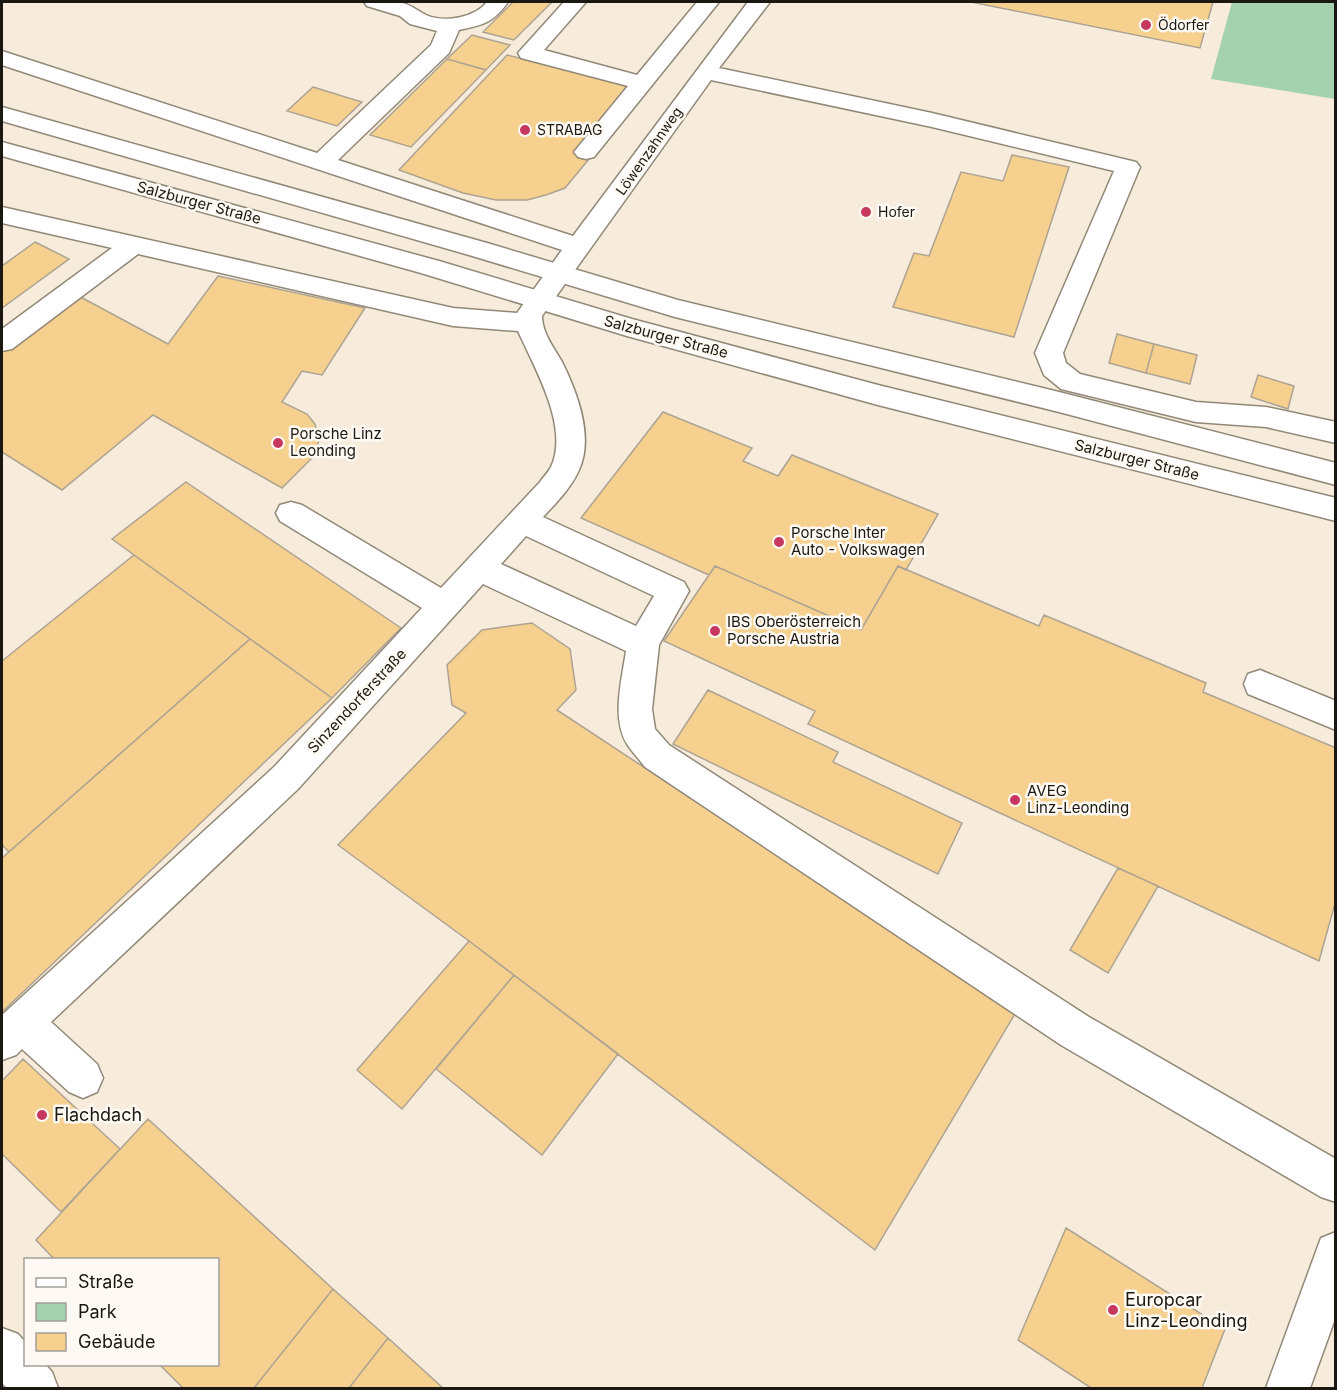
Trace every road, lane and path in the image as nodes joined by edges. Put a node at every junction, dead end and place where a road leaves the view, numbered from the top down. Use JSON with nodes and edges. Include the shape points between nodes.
{"nodes":[{"id":1,"x":374,"y":2,"type":"edge"},
{"id":2,"x":497,"y":2,"type":"edge"},
{"id":3,"x":575,"y":2,"type":"edge"},
{"id":4,"x":759,"y":2,"type":"edge"},
{"id":5,"x":406,"y":6,"type":"edge"},
{"id":6,"x":702,"y":9,"type":"edge"},
{"id":7,"x":450,"y":25,"type":"junction"},
{"id":8,"x":739,"y":27,"type":"junction"},
{"id":9,"x":2,"y":58,"type":"edge"},
{"id":10,"x":705,"y":72,"type":"junction"},
{"id":11,"x":642,"y":83,"type":"junction"},
{"id":12,"x":2,"y":114,"type":"edge"},
{"id":13,"x":2,"y":149,"type":"edge"},
{"id":14,"x":586,"y":152,"type":"dead end"},
{"id":15,"x":321,"y":163,"type":"junction"},
{"id":16,"x":2,"y":215,"type":"edge"},
{"id":17,"x":132,"y":246,"type":"junction"},
{"id":18,"x":579,"y":247,"type":"junction"},
{"id":19,"x":559,"y":273,"type":"junction"},
{"id":20,"x":533,"y":312,"type":"junction"},
{"id":21,"x":2,"y":342,"type":"edge"},
{"id":22,"x":1335,"y":433,"type":"edge"},
{"id":23,"x":1335,"y":474,"type":"edge"},
{"id":24,"x":1335,"y":510,"type":"edge"},
{"id":25,"x":291,"y":513,"type":"dead end"},
{"id":26,"x":522,"y":521,"type":"junction"},
{"id":27,"x":479,"y":568,"type":"junction"},
{"id":28,"x":444,"y":606,"type":"junction"},
{"id":29,"x":643,"y":644,"type":"junction"},
{"id":30,"x":1260,"y":684,"type":"dead end"},
{"id":31,"x":1335,"y":716,"type":"edge"},
{"id":32,"x":12,"y":1032,"type":"edge"},
{"id":33,"x":83,"y":1078,"type":"dead end"},
{"id":34,"x":1335,"y":1182,"type":"edge"},
{"id":35,"x":1335,"y":1253,"type":"edge"},
{"id":36,"x":2,"y":1350,"type":"edge"},
{"id":37,"x":36,"y":1389,"type":"edge"},
{"id":38,"x":1288,"y":1389,"type":"edge"}],
"edges":[{"from":1,"to":5,"type":"street"},
{"from":2,"to":7,"type":"street","via":[[490,12],[475,20]]},
{"from":3,"to":11,"type":"street","via":[[529,53]]},
{"from":4,"to":8,"type":"street","name":"Löwenzahnweg"},
{"from":5,"to":7,"type":"street","via":[[418,19]]},
{"from":6,"to":8,"type":"street"},
{"from":6,"to":11,"type":"street"},
{"from":7,"to":15,"type":"street","via":[[441,48]]},
{"from":8,"to":10,"type":"street","name":"Löwenzahnweg"},
{"from":9,"to":15,"type":"street"},
{"from":10,"to":18,"type":"street","name":"Löwenzahnweg"},
{"from":10,"to":22,"type":"street","via":[[1128,166],[1049,353],[1054,368],[1071,382],[1196,412],[1266,417]]},
{"from":11,"to":14,"type":"street"},
{"from":12,"to":19,"type":"street","name":"Salzburger Straße"},
{"from":13,"to":20,"type":"street","name":"Salzburger Straße","via":[[430,267]]},
{"from":15,"to":18,"type":"street"},
{"from":16,"to":17,"type":"street","name":"Salzburger Straße"},
{"from":17,"to":20,"type":"street","name":"Salzburger Straße","via":[[453,317]]},
{"from":17,"to":21,"type":"street"},
{"from":18,"to":19,"type":"street","name":"Löwenzahnweg"},
{"from":19,"to":20,"type":"street","name":"Löwenzahnweg"},
{"from":19,"to":23,"type":"street","name":"Salzburger Straße","via":[[675,308]]},
{"from":20,"to":24,"type":"street","name":"Salzburger Straße","via":[[627,327]]},
{"from":20,"to":26,"type":"street","name":"Sinzendorferstraße","via":[[567,417],[570,444],[565,468]]},
{"from":25,"to":28,"type":"street"},
{"from":26,"to":27,"type":"street","name":"Sinzendorferstraße"},
{"from":26,"to":29,"type":"street","via":[[673,591]]},
{"from":27,"to":28,"type":"street","name":"Sinzendorferstraße"},
{"from":27,"to":29,"type":"street"},
{"from":28,"to":32,"type":"street","name":"Sinzendorferstraße","via":[[286,778]]},
{"from":29,"to":34,"type":"street","via":[[635,709],[639,735],[657,756],[1076,1031]]},
{"from":30,"to":31,"type":"street"},
{"from":32,"to":33,"type":"street"},
{"from":35,"to":38,"type":"street"},
{"from":36,"to":37,"type":"street"}]}
